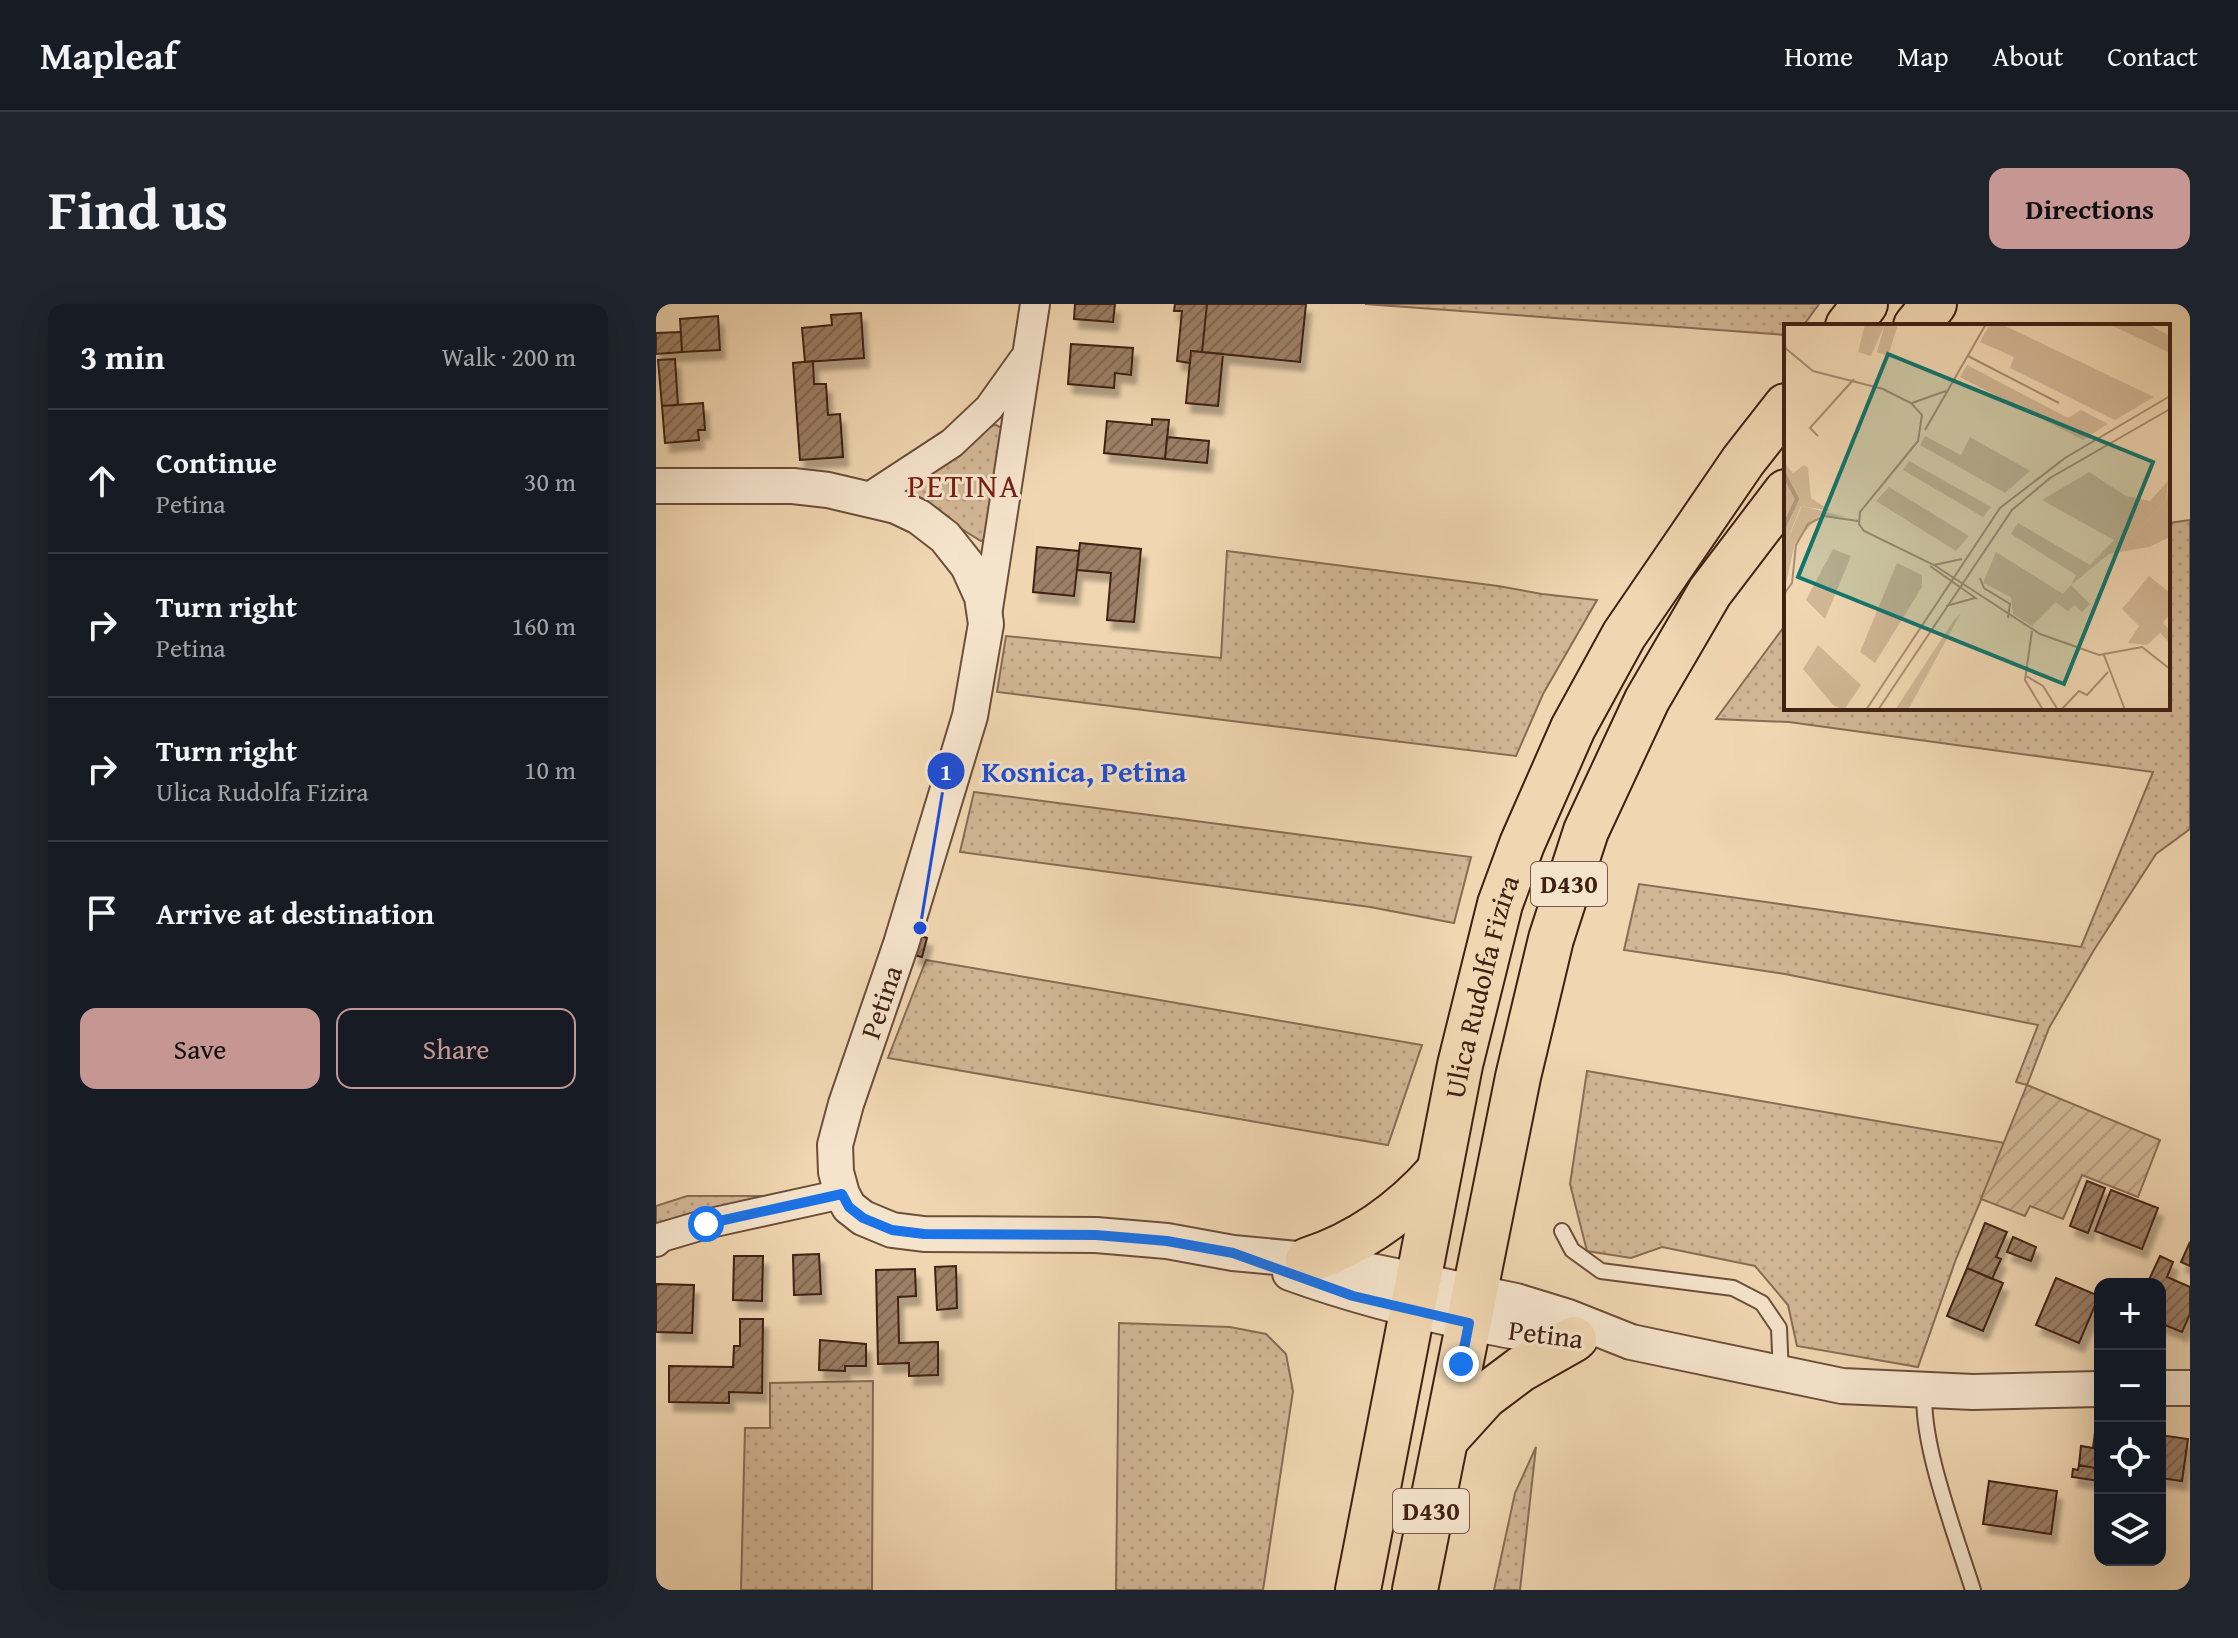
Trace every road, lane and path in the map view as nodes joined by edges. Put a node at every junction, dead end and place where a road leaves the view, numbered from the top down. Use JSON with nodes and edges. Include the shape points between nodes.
{"nodes":[{"id":1,"x":1035,"y":304,"type":"edge"},
{"id":2,"x":1865,"y":304,"type":"edge"},
{"id":3,"x":1934,"y":304,"type":"edge"},
{"id":4,"x":1850,"y":324,"type":"edge"},
{"id":5,"x":1918,"y":324,"type":"edge"},
{"id":6,"x":1029,"y":352,"type":"junction"},
{"id":7,"x":1784,"y":409,"type":"edge"},
{"id":8,"x":656,"y":486,"type":"edge"},
{"id":9,"x":1784,"y":495,"type":"edge"},
{"id":10,"x":868,"y":498,"type":"junction"},
{"id":11,"x":986,"y":624,"type":"junction"},
{"id":12,"x":1439,"y":1171,"type":"junction"},
{"id":13,"x":842,"y":1194,"type":"junction"},
{"id":14,"x":1562,"y":1231,"type":"dead end"},
{"id":15,"x":656,"y":1242,"type":"edge"},
{"id":16,"x":1233,"y":1253,"type":"junction"},
{"id":17,"x":1308,"y":1260,"type":"junction"},
{"id":18,"x":1414,"y":1296,"type":"junction"},
{"id":19,"x":1472,"y":1307,"type":"junction"},
{"id":20,"x":1574,"y":1339,"type":"junction"},
{"id":21,"x":1631,"y":1342,"type":"junction"},
{"id":22,"x":1781,"y":1375,"type":"junction"},
{"id":23,"x":1910,"y":1388,"type":"junction"},
{"id":24,"x":2166,"y":1388,"type":"edge"},
{"id":25,"x":2190,"y":1388,"type":"edge"},
{"id":26,"x":2094,"y":1389,"type":"edge"},
{"id":27,"x":1445,"y":1441,"type":"junction"},
{"id":28,"x":1358,"y":1590,"type":"edge"},
{"id":29,"x":1415,"y":1590,"type":"edge"},
{"id":30,"x":1973,"y":1590,"type":"edge"}],
"edges":[{"from":1,"to":6,"type":"street","name":"Petina"},
{"from":2,"to":4,"type":"main road"},
{"from":3,"to":5,"type":"main road"},
{"from":6,"to":10,"type":"street","name":"Petina","via":[[989,408],[952,443]]},
{"from":6,"to":11,"type":"street","name":"Petina"},
{"from":7,"to":12,"type":"main road","name":"Ulica Rudolfa Fizira","number":"D430","via":[[1624,635],[1573,728],[1500,904]]},
{"from":8,"to":10,"type":"street","name":"Petina","via":[[793,486]]},
{"from":9,"to":19,"type":"main road","name":"Ulica Rudolfa Fizira","number":"D430","via":[[1710,592],[1647,700],[1586,831],[1547,954]]},
{"from":10,"to":11,"type":"street","name":"Petina","via":[[907,511],[945,537],[975,577]]},
{"from":11,"to":13,"type":"street","name":"Petina","via":[[952,781],[835,1145]]},
{"from":12,"to":17,"type":"main road","via":[[1400,1211],[1356,1241]]},
{"from":12,"to":18,"type":"main road","name":"Ulica Rudolfa Fizira","number":"D430"},
{"from":13,"to":15,"type":"street","via":[[706,1224]]},
{"from":13,"to":16,"type":"street","name":"Petina","via":[[863,1218],[892,1230],[1096,1235]]},
{"from":14,"to":22,"type":"lane","via":[[1572,1250],[1601,1271],[1733,1288],[1762,1303],[1779,1328]]},
{"from":16,"to":17,"type":"street","name":"Petina"},
{"from":16,"to":18,"type":"street","name":"Petina","via":[[1353,1296]]},
{"from":17,"to":18,"type":"street","name":"Petina"},
{"from":18,"to":19,"type":"street","name":"Petina"},
{"from":18,"to":28,"type":"main road","name":"Ulica Rudolfa Fizira","number":"D430"},
{"from":19,"to":20,"type":"street","name":"Petina","via":[[1523,1334]]},
{"from":19,"to":21,"type":"street","name":"Petina","via":[[1538,1307]]},
{"from":19,"to":27,"type":"main road","name":"Ulica Rudolfa Fizira","number":"D430"},
{"from":20,"to":21,"type":"street","name":"Petina"},
{"from":20,"to":27,"type":"main road","via":[[1485,1396]]},
{"from":21,"to":22,"type":"street","name":"Petina"},
{"from":22,"to":23,"type":"street","name":"Petina","via":[[1842,1386]]},
{"from":23,"to":26,"type":"street","name":"Petina"},
{"from":23,"to":30,"type":"lane","via":[[1923,1406],[1937,1474]]},
{"from":24,"to":25,"type":"street"},
{"from":27,"to":29,"type":"main road","name":"Ulica Rudolfa Fizira","number":"D430"}]}
